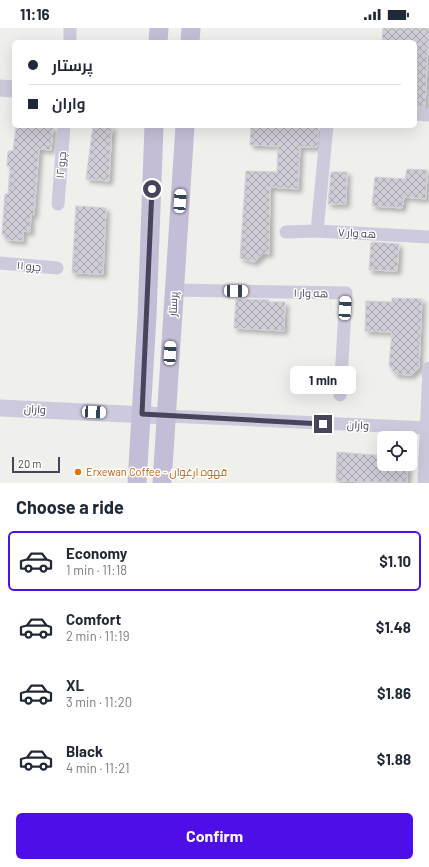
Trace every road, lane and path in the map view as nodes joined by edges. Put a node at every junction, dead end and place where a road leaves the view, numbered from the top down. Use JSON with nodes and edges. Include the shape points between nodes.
{"nodes":[{"id":1,"x":70,"y":28,"type":"edge"},
{"id":2,"x":159,"y":28,"type":"edge"},
{"id":3,"x":191,"y":28,"type":"edge"},
{"id":4,"x":70,"y":40,"type":"edge"},
{"id":5,"x":158,"y":40,"type":"edge"},
{"id":6,"x":190,"y":40,"type":"edge"},
{"id":7,"x":0,"y":88,"type":"edge"},
{"id":8,"x":12,"y":88,"type":"edge"},
{"id":9,"x":417,"y":114,"type":"edge"},
{"id":10,"x":429,"y":115,"type":"edge"},
{"id":11,"x":64,"y":128,"type":"edge"},
{"id":12,"x":154,"y":128,"type":"edge"},
{"id":13,"x":184,"y":128,"type":"edge"},
{"id":14,"x":327,"y":128,"type":"edge"},
{"id":15,"x":58,"y":204,"type":"dead end"},
{"id":16,"x":317,"y":231,"type":"junction"},
{"id":17,"x":286,"y":232,"type":"dead end"},
{"id":18,"x":429,"y":237,"type":"edge"},
{"id":19,"x":0,"y":263,"type":"edge"},
{"id":20,"x":57,"y":268,"type":"dead end"},
{"id":21,"x":174,"y":290,"type":"junction"},
{"id":22,"x":429,"y":368,"type":"edge"},
{"id":23,"x":340,"y":395,"type":"dead end"},
{"id":24,"x":0,"y":408,"type":"edge"},
{"id":25,"x":142,"y":414,"type":"junction"},
{"id":26,"x":167,"y":416,"type":"junction"},
{"id":27,"x":428,"y":428,"type":"edge"},
{"id":28,"x":137,"y":483,"type":"edge"},
{"id":29,"x":162,"y":483,"type":"edge"},
{"id":30,"x":424,"y":483,"type":"edge"}],
"edges":[{"from":1,"to":4,"type":"street"},
{"from":2,"to":5,"type":"main road"},
{"from":3,"to":6,"type":"main road"},
{"from":7,"to":8,"type":"street"},
{"from":9,"to":10,"type":"street"},
{"from":11,"to":15,"type":"street","name":"چرو ۱۲"},
{"from":12,"to":25,"type":"main road"},
{"from":13,"to":21,"type":"main road","name":"پرستار"},
{"from":14,"to":16,"type":"street"},
{"from":16,"to":17,"type":"street","name":"هه وار ۷"},
{"from":16,"to":18,"type":"street","name":"هه وار ۷"},
{"from":19,"to":20,"type":"street","name":"چرو ۱۱"},
{"from":21,"to":23,"type":"street","name":"هه وار ۱","via":[[346,293]]},
{"from":21,"to":26,"type":"main road","name":"پرستار"},
{"from":22,"to":27,"type":"street"},
{"from":24,"to":25,"type":"street","name":"واران"},
{"from":25,"to":26,"type":"street","name":"واران"},
{"from":25,"to":28,"type":"main road"},
{"from":26,"to":27,"type":"street","name":"واران"},
{"from":26,"to":29,"type":"main road","name":"پرستار"},
{"from":27,"to":30,"type":"street"}]}
